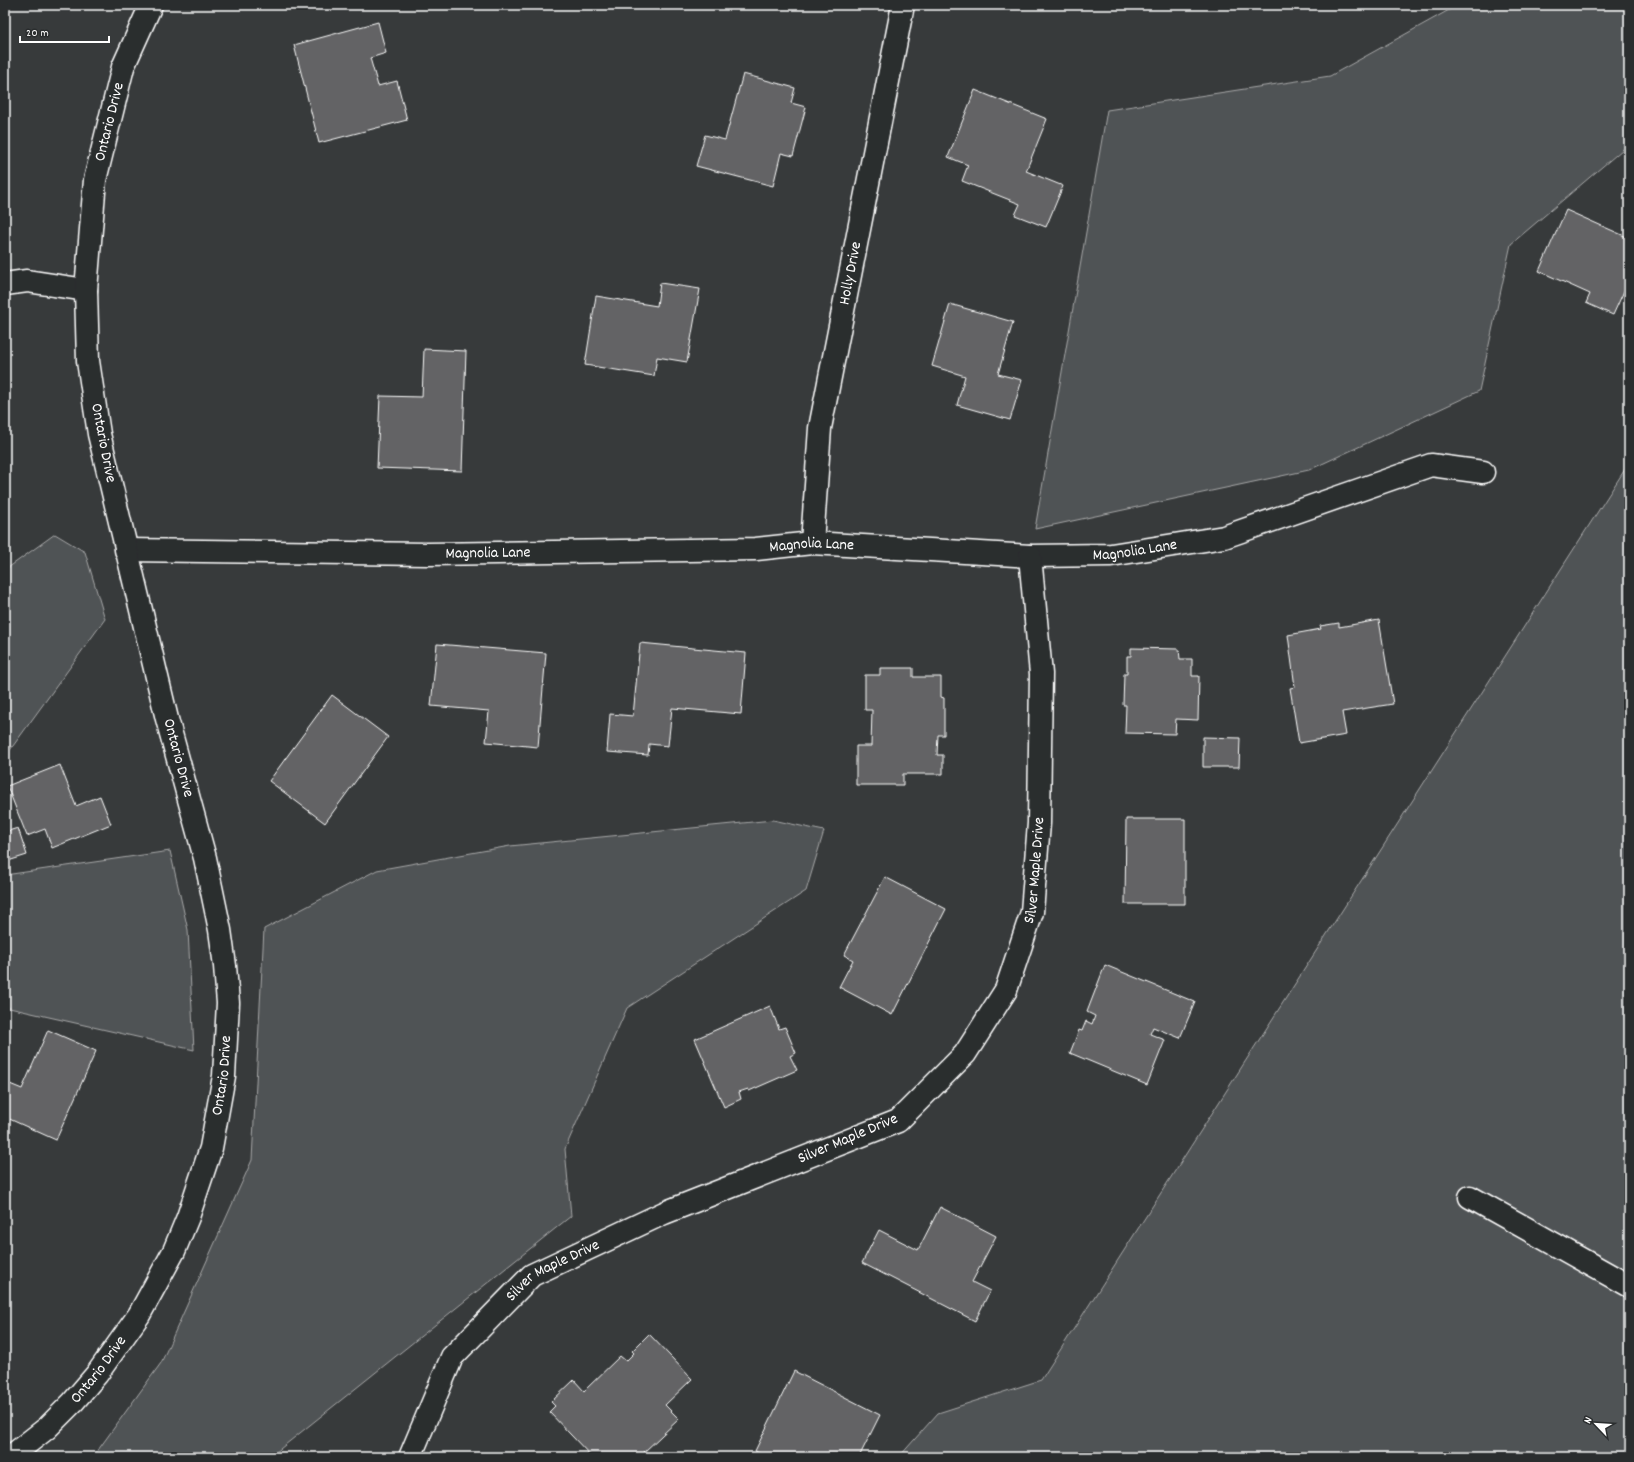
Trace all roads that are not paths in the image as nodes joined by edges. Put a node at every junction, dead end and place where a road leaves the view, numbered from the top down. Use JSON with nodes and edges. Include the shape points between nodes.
{"nodes":[{"id":1,"x":151,"y":5,"type":"edge"},
{"id":2,"x":903,"y":5,"type":"edge"},
{"id":3,"x":5,"y":284,"type":"edge"},
{"id":4,"x":86,"y":290,"type":"junction"},
{"id":5,"x":1483,"y":472,"type":"dead end"},
{"id":6,"x":812,"y":543,"type":"junction"},
{"id":7,"x":126,"y":550,"type":"junction"},
{"id":8,"x":1030,"y":556,"type":"junction"},
{"id":9,"x":1470,"y":1197,"type":"dead end"},
{"id":10,"x":1629,"y":1286,"type":"edge"},
{"id":11,"x":10,"y":1457,"type":"edge"},
{"id":12,"x":410,"y":1457,"type":"edge"}],
"edges":[{"from":1,"to":4,"type":"street","name":"Ontario Drive","via":[[124,67],[95,180]]},
{"from":2,"to":6,"type":"street","name":"Holly Drive","via":[[820,428]]},
{"from":3,"to":4,"type":"street","via":[[27,282]]},
{"from":4,"to":7,"type":"street","name":"Ontario Drive","via":[[88,361],[99,434]]},
{"from":5,"to":8,"type":"street","name":"Magnolia Lane","via":[[1431,465],[1224,537],[1111,555]]},
{"from":6,"to":7,"type":"street","name":"Magnolia Lane","via":[[756,549],[428,554]]},
{"from":6,"to":8,"type":"street","name":"Magnolia Lane"},
{"from":7,"to":11,"type":"street","name":"Ontario Drive","via":[[167,719],[205,858],[220,930],[226,966],[228,1003],[224,1076],[211,1148],[188,1217],[174,1251],[139,1315],[97,1374],[73,1402],[47,1428]]},
{"from":8,"to":12,"type":"street","name":"Silver Maple Drive","via":[[1041,674],[1039,823],[1032,912],[1006,990],[965,1054],[898,1121],[664,1213],[532,1275],[452,1357]]},
{"from":9,"to":10,"type":"street"}]}
